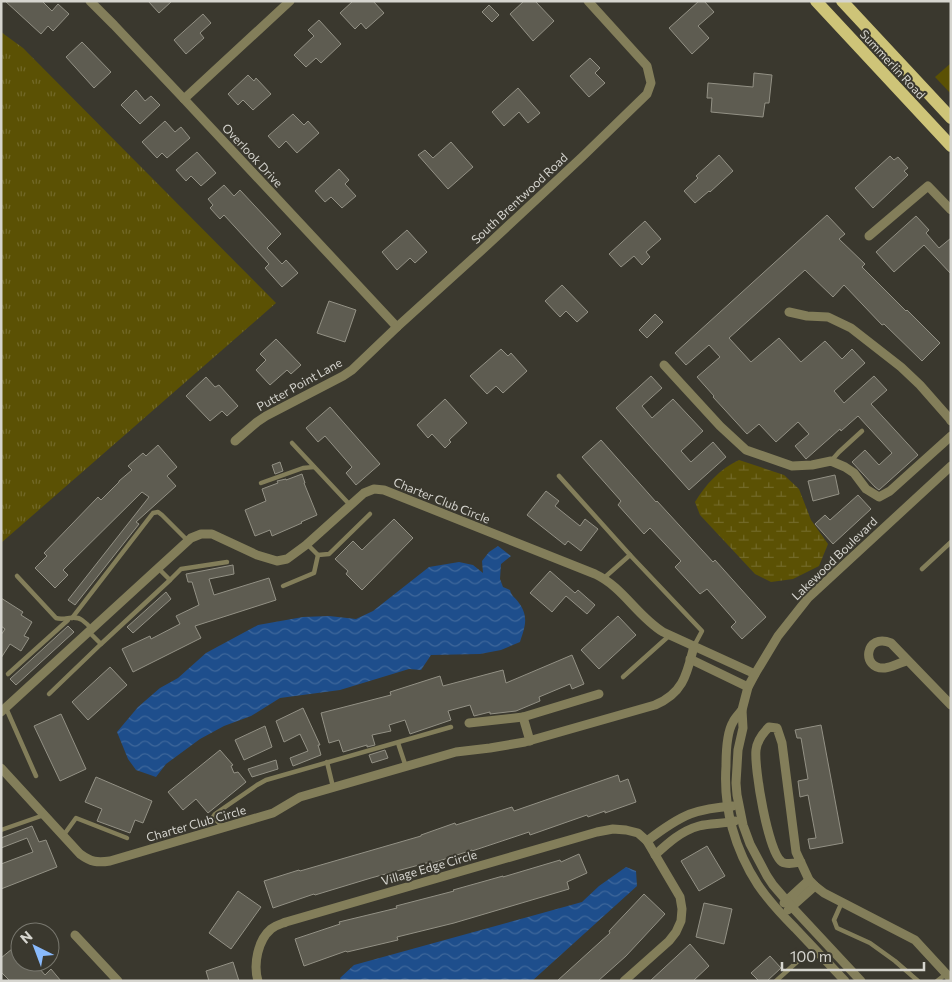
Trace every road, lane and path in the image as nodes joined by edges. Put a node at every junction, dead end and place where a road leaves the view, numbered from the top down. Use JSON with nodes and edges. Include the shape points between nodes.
{"nodes":[{"id":1,"x":90,"y":1,"type":"edge"},
{"id":2,"x":290,"y":1,"type":"edge"},
{"id":3,"x":588,"y":1,"type":"edge"},
{"id":4,"x":816,"y":1,"type":"edge"},
{"id":5,"x":842,"y":1,"type":"edge"},
{"id":6,"x":184,"y":99,"type":"junction"},
{"id":7,"x":951,"y":118,"type":"edge"},
{"id":8,"x":951,"y":146,"type":"edge"},
{"id":9,"x":951,"y":210,"type":"edge"},
{"id":10,"x":870,"y":236,"type":"dead end"},
{"id":11,"x":789,"y":312,"type":"dead end"},
{"id":12,"x":397,"y":327,"type":"junction"},
{"id":13,"x":664,"y":365,"type":"dead end"},
{"id":14,"x":951,"y":421,"type":"edge"},
{"id":15,"x":862,"y":432,"type":"dead end"},
{"id":16,"x":951,"y":436,"type":"edge"},
{"id":17,"x":235,"y":442,"type":"dead end"},
{"id":18,"x":292,"y":443,"type":"dead end"},
{"id":19,"x":832,"y":461,"type":"junction"},
{"id":20,"x":951,"y":466,"type":"edge"},
{"id":21,"x":314,"y":467,"type":"junction"},
{"id":22,"x":559,"y":476,"type":"dead end"},
{"id":23,"x":261,"y":482,"type":"dead end"},
{"id":24,"x":350,"y":505,"type":"junction"},
{"id":25,"x":370,"y":514,"type":"dead end"},
{"id":26,"x":188,"y":541,"type":"junction"},
{"id":27,"x":951,"y":542,"type":"edge"},
{"id":28,"x":307,"y":544,"type":"junction"},
{"id":29,"x":318,"y":555,"type":"junction"},
{"id":30,"x":630,"y":555,"type":"junction"},
{"id":31,"x":227,"y":562,"type":"dead end"},
{"id":32,"x":158,"y":568,"type":"junction"},
{"id":33,"x":922,"y":569,"type":"dead end"},
{"id":34,"x":17,"y":576,"type":"dead end"},
{"id":35,"x":604,"y":578,"type":"junction"},
{"id":36,"x":170,"y":580,"type":"junction"},
{"id":37,"x":283,"y":586,"type":"dead end"},
{"id":38,"x":71,"y":618,"type":"junction"},
{"id":39,"x":90,"y":630,"type":"junction"},
{"id":40,"x":670,"y":635,"type":"junction"},
{"id":41,"x":101,"y":644,"type":"junction"},
{"id":42,"x":694,"y":646,"type":"junction"},
{"id":43,"x":690,"y":659,"type":"junction"},
{"id":44,"x":908,"y":660,"type":"dead end"},
{"id":45,"x":8,"y":674,"type":"dead end"},
{"id":46,"x":755,"y":674,"type":"junction"},
{"id":47,"x":623,"y":677,"type":"dead end"},
{"id":48,"x":748,"y":687,"type":"junction"},
{"id":49,"x":49,"y":694,"type":"dead end"},
{"id":50,"x":599,"y":694,"type":"dead end"},
{"id":51,"x":951,"y":705,"type":"edge"},
{"id":52,"x":4,"y":710,"type":"edge"},
{"id":53,"x":742,"y":710,"type":"junction"},
{"id":54,"x":523,"y":717,"type":"junction"},
{"id":55,"x":469,"y":723,"type":"dead end"},
{"id":56,"x":451,"y":727,"type":"dead end"},
{"id":57,"x":530,"y":741,"type":"junction"},
{"id":58,"x":398,"y":743,"type":"junction"},
{"id":59,"x":327,"y":762,"type":"junction"},
{"id":60,"x":406,"y":767,"type":"junction"},
{"id":61,"x":1,"y":768,"type":"edge"},
{"id":62,"x":36,"y":776,"type":"dead end"},
{"id":63,"x":334,"y":787,"type":"junction"},
{"id":64,"x":740,"y":805,"type":"junction"},
{"id":65,"x":728,"y":806,"type":"junction"},
{"id":66,"x":44,"y":815,"type":"junction"},
{"id":67,"x":742,"y":820,"type":"junction"},
{"id":68,"x":674,"y":822,"type":"junction"},
{"id":69,"x":731,"y":822,"type":"junction"},
{"id":70,"x":224,"y":828,"type":"junction"},
{"id":71,"x":1,"y":830,"type":"edge"},
{"id":72,"x":681,"y":834,"type":"junction"},
{"id":73,"x":63,"y":836,"type":"junction"},
{"id":74,"x":126,"y":838,"type":"dead end"},
{"id":75,"x":647,"y":841,"type":"junction"},
{"id":76,"x":655,"y":855,"type":"junction"},
{"id":77,"x":801,"y":862,"type":"junction"},
{"id":78,"x":812,"y":883,"type":"junction"},
{"id":79,"x":839,"y":901,"type":"junction"},
{"id":80,"x":789,"y":904,"type":"junction"},
{"id":81,"x":780,"y":912,"type":"junction"},
{"id":82,"x":75,"y":935,"type":"dead end"},
{"id":83,"x":798,"y":960,"type":"dead end"},
{"id":84,"x":948,"y":976,"type":"edge"},
{"id":85,"x":118,"y":981,"type":"edge"},
{"id":86,"x":258,"y":981,"type":"edge"},
{"id":87,"x":624,"y":981,"type":"edge"},
{"id":88,"x":776,"y":981,"type":"edge"},
{"id":89,"x":845,"y":981,"type":"edge"},
{"id":90,"x":861,"y":981,"type":"edge"},
{"id":91,"x":918,"y":981,"type":"edge"},
{"id":92,"x":937,"y":981,"type":"edge"}],
"edges":[{"from":1,"to":6,"type":"street","name":"Overlook Drive"},
{"from":2,"to":6,"type":"street"},
{"from":3,"to":12,"type":"street","name":"South Brentwood Road","via":[[647,66],[651,83],[647,94]]},
{"from":4,"to":8,"type":"main road","name":"Summerlin Road"},
{"from":5,"to":7,"type":"main road","name":"Summerlin Road"},
{"from":6,"to":12,"type":"street","name":"Overlook Drive"},
{"from":9,"to":10,"type":"street","via":[[928,186]]},
{"from":11,"to":14,"type":"street","via":[[828,317],[851,328],[901,367]]},
{"from":12,"to":17,"type":"street","name":"Putter Point Lane","via":[[352,370],[266,416]]},
{"from":13,"to":19,"type":"street","via":[[746,450],[792,466]]},
{"from":15,"to":19,"type":"lane"},
{"from":16,"to":19,"type":"street","via":[[890,491],[879,497],[866,489],[854,473]]},
{"from":18,"to":21,"type":"lane"},
{"from":20,"to":46,"type":"street","name":"Lakewood Boulevard","via":[[808,598],[778,636]]},
{"from":21,"to":23,"type":"lane"},
{"from":21,"to":24,"type":"lane"},
{"from":22,"to":30,"type":"lane"},
{"from":24,"to":28,"type":"street","name":"Charter Club Circle"},
{"from":24,"to":35,"type":"street","name":"Charter Club Circle","via":[[364,493],[384,490]]},
{"from":25,"to":29,"type":"lane","via":[[329,554]]},
{"from":26,"to":28,"type":"street","name":"Charter Club Circle","via":[[201,534],[212,534],[277,561],[287,559]]},
{"from":26,"to":32,"type":"street","name":"Charter Club Circle"},
{"from":26,"to":38,"type":"lane","via":[[162,515],[153,513]]},
{"from":27,"to":33,"type":"lane"},
{"from":28,"to":29,"type":"lane"},
{"from":29,"to":37,"type":"lane","via":[[314,573]]},
{"from":30,"to":35,"type":"lane"},
{"from":30,"to":42,"type":"lane","via":[[702,631]]},
{"from":31,"to":36,"type":"lane","via":[[181,569]]},
{"from":32,"to":36,"type":"lane"},
{"from":32,"to":39,"type":"street","name":"Charter Club Circle"},
{"from":34,"to":38,"type":"lane","via":[[56,618]]},
{"from":35,"to":40,"type":"street","name":"Charter Club Circle","via":[[652,625]]},
{"from":36,"to":41,"type":"lane"},
{"from":38,"to":39,"type":"lane","via":[[82,619]]},
{"from":38,"to":45,"type":"lane"},
{"from":39,"to":41,"type":"lane"},
{"from":39,"to":52,"type":"street","name":"Charter Club Circle"},
{"from":40,"to":42,"type":"street","name":"Charter Club Circle"},
{"from":40,"to":47,"type":"lane"},
{"from":41,"to":49,"type":"lane"},
{"from":42,"to":43,"type":"street","name":"Charter Club Circle"},
{"from":42,"to":46,"type":"street","name":"Charter Club Circle"},
{"from":43,"to":48,"type":"street"},
{"from":43,"to":57,"type":"street","name":"Charter Club Circle","via":[[680,686],[664,701]]},
{"from":44,"to":51,"type":"street"},
{"from":46,"to":48,"type":"street","name":"Lakewood Boulevard"},
{"from":48,"to":53,"type":"street","name":"Lakewood Boulevard"},
{"from":50,"to":54,"type":"street"},
{"from":52,"to":62,"type":"lane"},
{"from":53,"to":64,"type":"street","name":"Lakewood Boulevard","via":[[736,783]]},
{"from":53,"to":65,"type":"street","name":"Lakewood Boulevard","via":[[732,723],[727,744],[725,777]]},
{"from":54,"to":55,"type":"street"},
{"from":54,"to":57,"type":"street"},
{"from":56,"to":58,"type":"lane"},
{"from":57,"to":60,"type":"street","name":"Charter Club Circle","via":[[456,752]]},
{"from":58,"to":59,"type":"lane"},
{"from":58,"to":60,"type":"lane"},
{"from":59,"to":63,"type":"lane"},
{"from":59,"to":70,"type":"lane","via":[[266,780],[224,806],[214,819]]},
{"from":60,"to":63,"type":"street","name":"Charter Club Circle"},
{"from":61,"to":66,"type":"street","name":"Charter Club Circle"},
{"from":63,"to":70,"type":"street","name":"Charter Club Circle","via":[[300,797],[273,813]]},
{"from":64,"to":65,"type":"street"},
{"from":64,"to":67,"type":"street","name":"Lakewood Boulevard"},
{"from":65,"to":68,"type":"street","via":[[690,814]]},
{"from":65,"to":69,"type":"street","name":"Lakewood Boulevard"},
{"from":66,"to":71,"type":"lane"},
{"from":66,"to":73,"type":"street","name":"Charter Club Circle"},
{"from":67,"to":69,"type":"street"},
{"from":67,"to":80,"type":"street","name":"Lakewood Boulevard","via":[[755,855]]},
{"from":68,"to":72,"type":"street"},
{"from":68,"to":75,"type":"street"},
{"from":69,"to":72,"type":"street","via":[[700,826]]},
{"from":69,"to":81,"type":"street","name":"Lakewood Boulevard","via":[[752,876]]},
{"from":70,"to":73,"type":"street","name":"Charter Club Circle","via":[[99,862],[84,857]]},
{"from":72,"to":76,"type":"street"},
{"from":73,"to":74,"type":"lane","via":[[76,818]]},
{"from":75,"to":76,"type":"street"},
{"from":75,"to":86,"type":"street","name":"Village Edge Circle","via":[[638,833],[626,830],[597,832],[286,922],[266,935],[257,955]]},
{"from":76,"to":87,"type":"street","via":[[680,897],[681,921],[669,941]]},
{"from":77,"to":77,"type":"street","via":[[796,852],[782,744],[777,728],[769,727],[761,735],[756,749],[768,832],[782,863]]},
{"from":77,"to":78,"type":"street"},
{"from":78,"to":79,"type":"street"},
{"from":78,"to":80,"type":"street"},
{"from":79,"to":84,"type":"street","via":[[915,940]]},
{"from":79,"to":91,"type":"lane","via":[[834,920],[837,928],[870,943]]},
{"from":80,"to":81,"type":"street"},
{"from":80,"to":90,"type":"street","name":"Lakewood Boulevard"},
{"from":81,"to":89,"type":"street","name":"Lakewood Boulevard"},
{"from":82,"to":85,"type":"street"},
{"from":83,"to":88,"type":"lane"},
{"from":84,"to":92,"type":"lane"}]}
